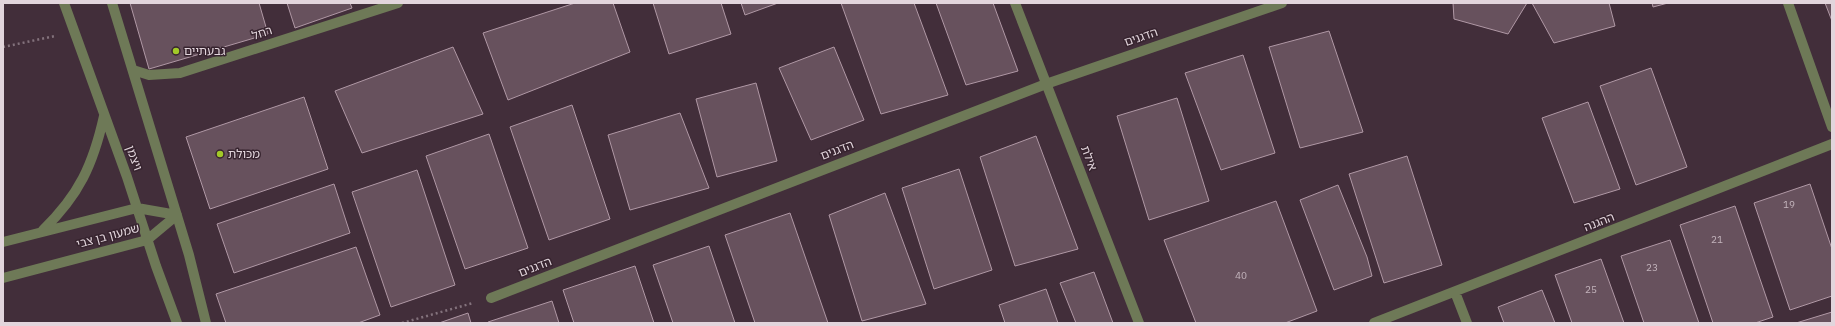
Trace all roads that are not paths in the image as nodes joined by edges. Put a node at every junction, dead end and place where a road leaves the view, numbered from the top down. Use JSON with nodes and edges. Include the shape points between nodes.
{"nodes":[{"id":1,"x":64,"y":3,"type":"edge"},
{"id":2,"x":112,"y":3,"type":"edge"},
{"id":3,"x":398,"y":3,"type":"edge"},
{"id":4,"x":1015,"y":3,"type":"edge"},
{"id":5,"x":1282,"y":3,"type":"edge"},
{"id":6,"x":1788,"y":3,"type":"edge"},
{"id":7,"x":133,"y":70,"type":"junction"},
{"id":8,"x":1046,"y":84,"type":"junction"},
{"id":9,"x":104,"y":116,"type":"junction"},
{"id":10,"x":1832,"y":126,"type":"edge"},
{"id":11,"x":1832,"y":144,"type":"edge"},
{"id":12,"x":137,"y":208,"type":"junction"},
{"id":13,"x":177,"y":215,"type":"junction"},
{"id":14,"x":42,"y":231,"type":"junction"},
{"id":15,"x":147,"y":240,"type":"junction"},
{"id":16,"x":3,"y":242,"type":"edge"},
{"id":17,"x":3,"y":278,"type":"edge"},
{"id":18,"x":1455,"y":292,"type":"junction"},
{"id":19,"x":491,"y":298,"type":"road end"},
{"id":20,"x":176,"y":323,"type":"edge"},
{"id":21,"x":206,"y":323,"type":"edge"},
{"id":22,"x":1139,"y":323,"type":"edge"},
{"id":23,"x":1374,"y":323,"type":"edge"},
{"id":24,"x":1466,"y":323,"type":"edge"}],
"edges":[{"from":1,"to":9,"type":"street","name":"ויצמן"},
{"from":2,"to":7,"type":"street","name":"ויצמן"},
{"from":3,"to":7,"type":"street","name":"רחל","via":[[180,73],[149,75]]},
{"from":4,"to":8,"type":"street","name":"אילת"},
{"from":5,"to":8,"type":"street","name":"הדגנים"},
{"from":6,"to":10,"type":"street"},
{"from":7,"to":13,"type":"street","name":"ויצמן"},
{"from":8,"to":19,"type":"street","name":"הדגנים"},
{"from":8,"to":22,"type":"street","name":"אילת"},
{"from":9,"to":12,"type":"street","name":"ויצמן"},
{"from":9,"to":14,"type":"street","via":[[98,143],[86,174],[74,196]]},
{"from":11,"to":18,"type":"street","name":"ההגנה"},
{"from":12,"to":13,"type":"street","name":"שמעון בן צבי"},
{"from":12,"to":14,"type":"street","name":"שמעון בן צבי"},
{"from":12,"to":15,"type":"street","name":"ויצמן"},
{"from":13,"to":15,"type":"street","name":"שמעון בן צבי"},
{"from":13,"to":21,"type":"street","name":"ויצמן"},
{"from":14,"to":16,"type":"street","name":"שמעון בן צבי"},
{"from":15,"to":17,"type":"street","name":"שמעון בן צבי"},
{"from":15,"to":20,"type":"street","name":"ויצמן"},
{"from":18,"to":23,"type":"street","name":"ההגנה"},
{"from":18,"to":24,"type":"street"}]}
